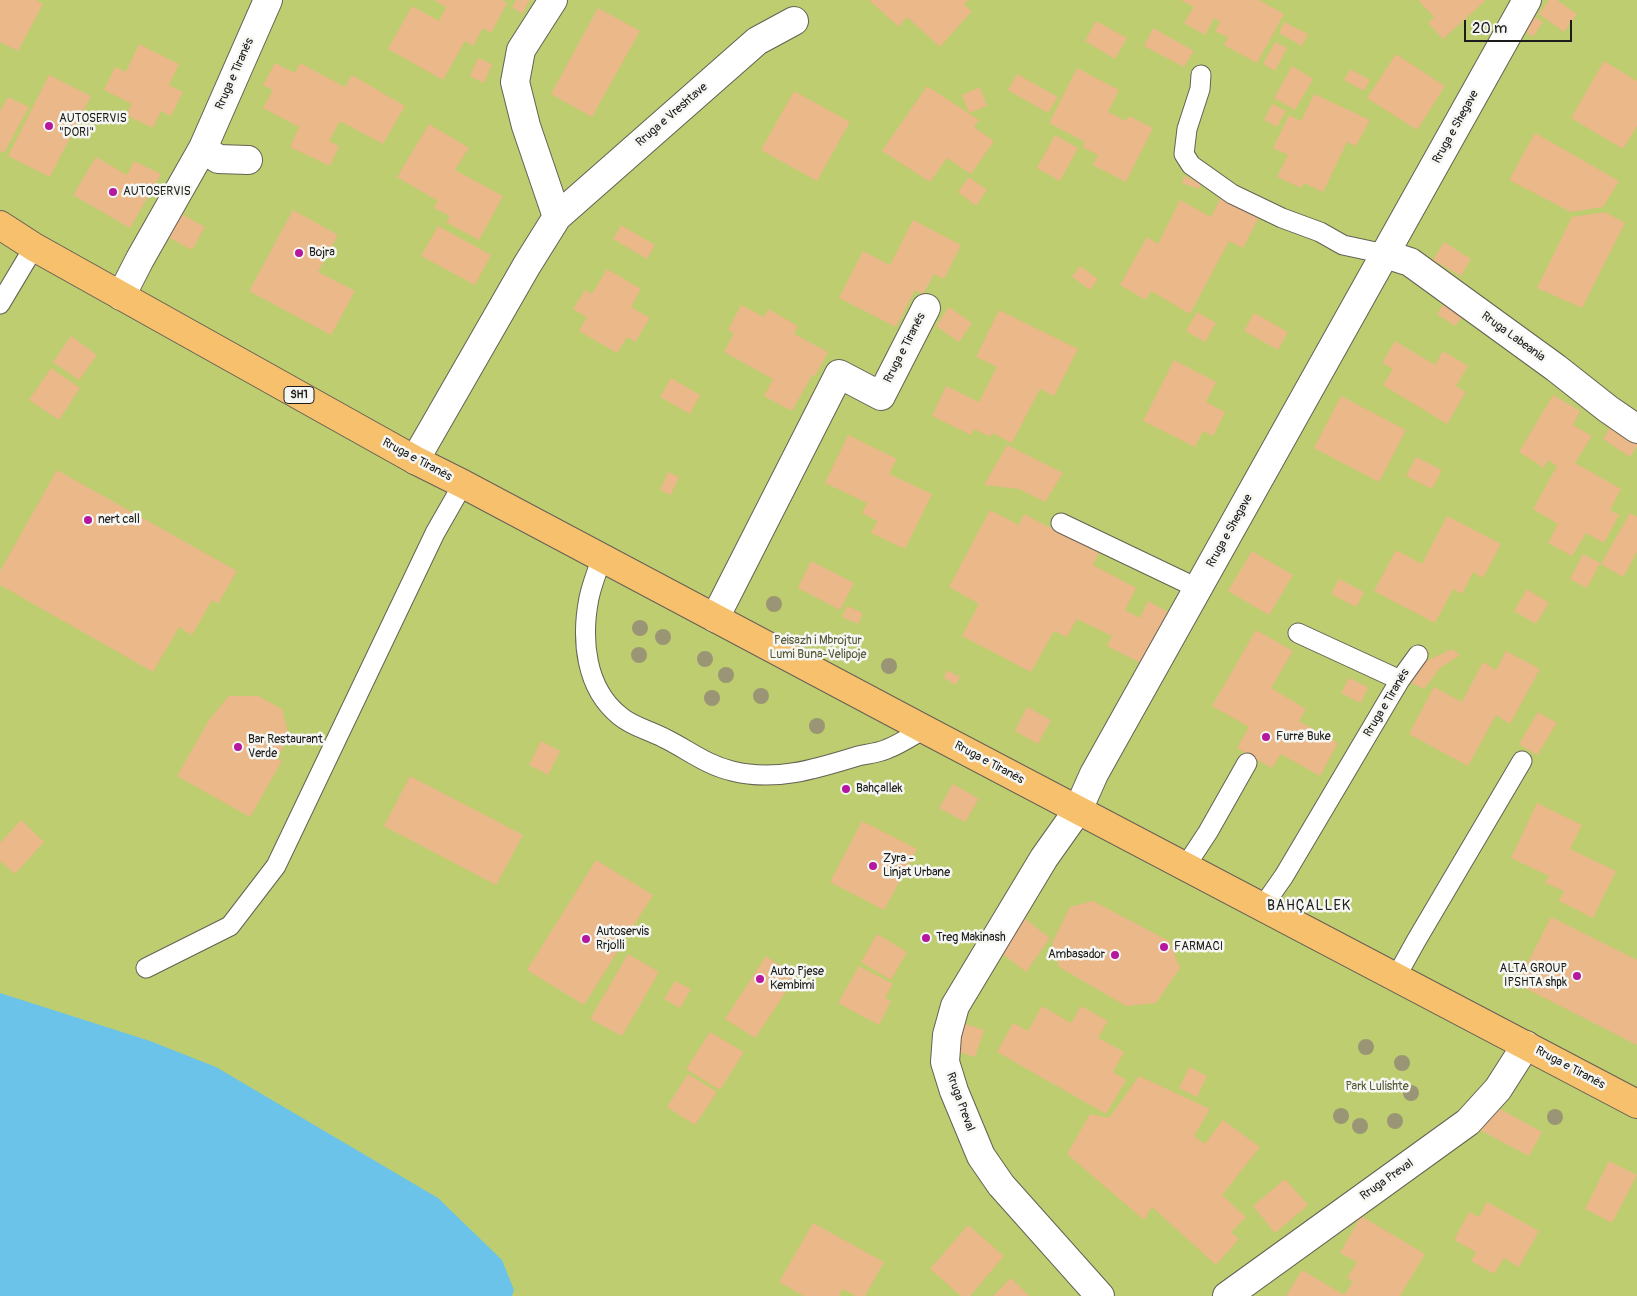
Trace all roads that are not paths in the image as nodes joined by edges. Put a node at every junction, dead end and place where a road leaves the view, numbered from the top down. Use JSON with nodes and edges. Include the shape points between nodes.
{"nodes":[{"id":1,"x":268,"y":0,"type":"edge"},
{"id":2,"x":553,"y":0,"type":"edge"},
{"id":3,"x":1527,"y":0,"type":"edge"},
{"id":4,"x":794,"y":21,"type":"dead end"},
{"id":5,"x":1201,"y":75,"type":"dead end"},
{"id":6,"x":203,"y":148,"type":"junction"},
{"id":7,"x":248,"y":160,"type":"dead end"},
{"id":8,"x":557,"y":217,"type":"junction"},
{"id":9,"x":0,"y":225,"type":"edge"},
{"id":10,"x":34,"y":247,"type":"junction"},
{"id":11,"x":1385,"y":254,"type":"junction"},
{"id":12,"x":121,"y":296,"type":"junction"},
{"id":13,"x":0,"y":304,"type":"edge"},
{"id":14,"x":926,"y":308,"type":"dead end"},
{"id":15,"x":1637,"y":429,"type":"edge"},
{"id":16,"x":415,"y":460,"type":"junction"},
{"id":17,"x":463,"y":484,"type":"junction"},
{"id":18,"x":1061,"y":523,"type":"dead end"},
{"id":19,"x":602,"y":558,"type":"junction"},
{"id":20,"x":1197,"y":588,"type":"junction"},
{"id":21,"x":716,"y":618,"type":"junction"},
{"id":22,"x":1298,"y":633,"type":"dead end"},
{"id":23,"x":1418,"y":655,"type":"dead end"},
{"id":24,"x":1400,"y":680,"type":"junction"},
{"id":25,"x":924,"y":729,"type":"junction"},
{"id":26,"x":1522,"y":762,"type":"dead end"},
{"id":27,"x":1247,"y":763,"type":"dead end"},
{"id":28,"x":1078,"y":810,"type":"junction"},
{"id":29,"x":1185,"y":867,"type":"junction"},
{"id":30,"x":1263,"y":906,"type":"junction"},
{"id":31,"x":146,"y":968,"type":"dead end"},
{"id":32,"x":1396,"y":977,"type":"junction"},
{"id":33,"x":1526,"y":1045,"type":"junction"},
{"id":34,"x":1637,"y":1104,"type":"edge"},
{"id":35,"x":1100,"y":1296,"type":"edge"},
{"id":36,"x":1227,"y":1296,"type":"edge"}],
"edges":[{"from":1,"to":6,"type":"street","name":"Rruga e Tiranës"},
{"from":2,"to":8,"type":"street","via":[[521,50],[514,82]]},
{"from":3,"to":11,"type":"street","name":"Rruga e Shegave"},
{"from":4,"to":8,"type":"street","name":"Rruga e Vreshtave","via":[[757,41]]},
{"from":5,"to":11,"type":"lane","via":[[1184,154],[1191,165],[1232,194],[1282,218],[1320,232],[1343,245]]},
{"from":6,"to":7,"type":"street","via":[[218,158]]},
{"from":6,"to":12,"type":"street","name":"Rruga e Tiranës"},
{"from":8,"to":16,"type":"street","name":"Rruga e Vreshtave","via":[[526,265]]},
{"from":9,"to":10,"type":"main road","name":"Rruga e Tiranës","number":"SH1"},
{"from":10,"to":12,"type":"main road","name":"Rruga e Tiranës","number":"SH1"},
{"from":10,"to":13,"type":"lane"},
{"from":11,"to":15,"type":"street","name":"Rruga Labeania","via":[[1410,262]]},
{"from":11,"to":20,"type":"street","name":"Rruga e Shegave"},
{"from":12,"to":16,"type":"main road","name":"Rruga e Tiranës","number":"SH1"},
{"from":14,"to":21,"type":"street","name":"Rruga e Tiranës","via":[[881,396],[839,374]]},
{"from":16,"to":17,"type":"main road","name":"Rruga e Tiranës","number":"SH1"},
{"from":17,"to":19,"type":"main road","name":"Rruga e Tiranës","number":"SH1"},
{"from":17,"to":31,"type":"lane","via":[[434,533],[276,866],[230,926]]},
{"from":18,"to":20,"type":"lane"},
{"from":19,"to":21,"type":"main road","name":"Rruga e Tiranës","number":"SH1"},
{"from":19,"to":25,"type":"lane","via":[[589,597],[585,642],[588,664],[595,685],[608,706],[636,727],[682,747],[698,759],[730,771],[767,776],[809,771],[886,750]]},
{"from":20,"to":28,"type":"street","name":"Rruga e Shegave","via":[[1094,774]]},
{"from":21,"to":25,"type":"main road","name":"Rruga e Tiranës","number":"SH1"},
{"from":22,"to":24,"type":"lane"},
{"from":23,"to":24,"type":"lane","name":"Rruga e Tiranës"},
{"from":24,"to":30,"type":"lane","name":"Rruga e Tiranës"},
{"from":25,"to":28,"type":"main road","name":"Rruga e Tiranës","number":"SH1"},
{"from":26,"to":32,"type":"lane"},
{"from":27,"to":29,"type":"lane"},
{"from":28,"to":29,"type":"main road","name":"Rruga e Tiranës","number":"SH1"},
{"from":28,"to":35,"type":"street","name":"Rruga Preval","via":[[1044,858],[955,1006],[947,1035],[946,1062],[954,1092],[981,1156],[1001,1185]]},
{"from":29,"to":30,"type":"main road","name":"Rruga e Tiranës","number":"SH1"},
{"from":30,"to":32,"type":"main road","name":"Rruga e Tiranës","number":"SH1"},
{"from":32,"to":33,"type":"main road","name":"Rruga e Tiranës","number":"SH1"},
{"from":33,"to":34,"type":"main road","name":"Rruga e Tiranës","number":"SH1"},
{"from":33,"to":36,"type":"street","name":"Rruga Preval","via":[[1498,1089],[1468,1122]]}]}
